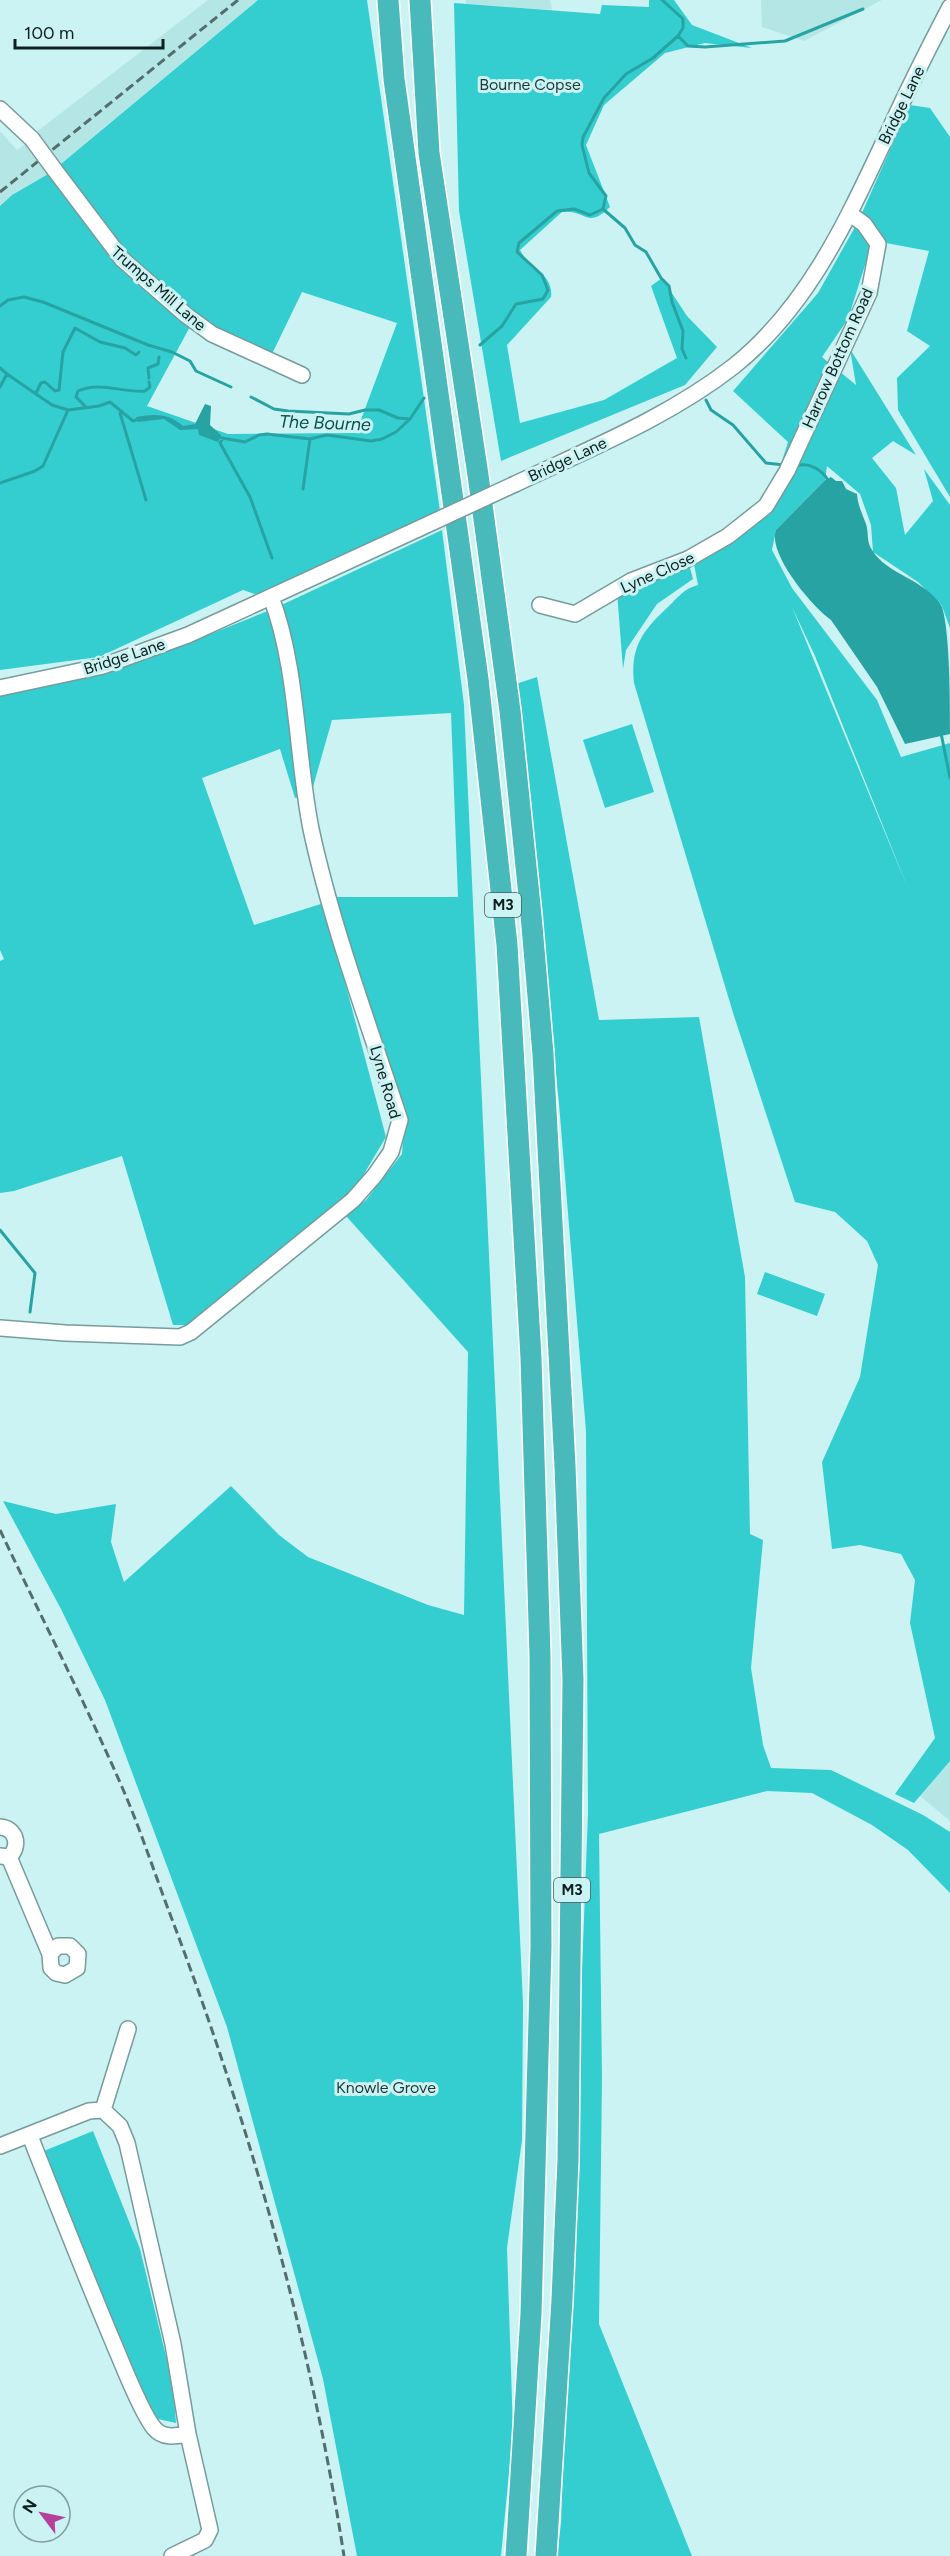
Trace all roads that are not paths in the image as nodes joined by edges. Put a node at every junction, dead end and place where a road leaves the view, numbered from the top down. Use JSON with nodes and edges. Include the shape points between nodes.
{"nodes":[{"id":1,"x":388,"y":0,"type":"edge"},
{"id":2,"x":420,"y":0,"type":"edge"},
{"id":3,"x":950,"y":7,"type":"edge"},
{"id":4,"x":943,"y":37,"type":"edge"},
{"id":5,"x":0,"y":109,"type":"edge"},
{"id":6,"x":850,"y":214,"type":"junction"},
{"id":7,"x":302,"y":375,"type":"dead end"},
{"id":8,"x":766,"y":506,"type":"joint"},
{"id":9,"x":270,"y":597,"type":"junction"},
{"id":10,"x":540,"y":604,"type":"dead end"},
{"id":11,"x":0,"y":688,"type":"edge"},
{"id":12,"x":0,"y":1328,"type":"edge"},
{"id":13,"x":0,"y":1827,"type":"edge"},
{"id":14,"x":5,"y":1856,"type":"edge"},
{"id":15,"x":50,"y":1954,"type":"dead end"},
{"id":16,"x":128,"y":2029,"type":"dead end"},
{"id":17,"x":103,"y":2110,"type":"junction"},
{"id":18,"x":30,"y":2136,"type":"junction"},
{"id":19,"x":0,"y":2146,"type":"edge"},
{"id":20,"x":188,"y":2434,"type":"junction"},
{"id":21,"x":172,"y":2556,"type":"edge"},
{"id":22,"x":516,"y":2556,"type":"edge"},
{"id":23,"x":546,"y":2556,"type":"edge"}],
"edges":[{"from":1,"to":22,"type":"highway","number":"M3","via":[[394,79],[478,679],[506,933],[531,1358],[540,1655],[541,1947],[531,2314]]},
{"from":2,"to":23,"type":"highway","number":"M3","via":[[429,153],[510,711],[531,915],[543,1054],[565,1466],[573,1679],[568,2160]]},
{"from":3,"to":4,"type":"street","name":"Bridge Lane"},
{"from":4,"to":6,"type":"street","name":"Bridge Lane"},
{"from":5,"to":7,"type":"street","name":"Trumps Mill Lane","bridge":true,"via":[[32,139],[122,259],[212,334]]},
{"from":6,"to":8,"type":"street","name":"Harrow Bottom Road","via":[[864,224],[878,244],[869,293],[789,466]]},
{"from":6,"to":9,"type":"street","name":"Bridge Lane","bridge":true,"via":[[830,252],[772,329],[736,364],[676,405]]},
{"from":8,"to":10,"type":"street","name":"Lyne Close","via":[[728,536],[688,560],[631,582],[575,614]]},
{"from":9,"to":11,"type":"street","name":"Bridge Lane","via":[[188,635],[103,666]]},
{"from":9,"to":12,"type":"street","name":"Lyne Road","via":[[284,636],[311,829],[400,1120],[391,1152],[353,1200],[270,1270],[180,1337]]},
{"from":13,"to":14,"type":"street","via":[[9,1830],[16,1840],[15,1850]]},
{"from":14,"to":15,"type":"street"},
{"from":16,"to":17,"type":"street"},
{"from":17,"to":18,"type":"street","via":[[89,2111]]},
{"from":17,"to":20,"type":"street","via":[[120,2126],[127,2143]]},
{"from":18,"to":19,"type":"street"},
{"from":18,"to":20,"type":"street","via":[[78,2260],[154,2429],[168,2437]]},
{"from":20,"to":21,"type":"street","via":[[210,2530],[205,2540]]}]}
